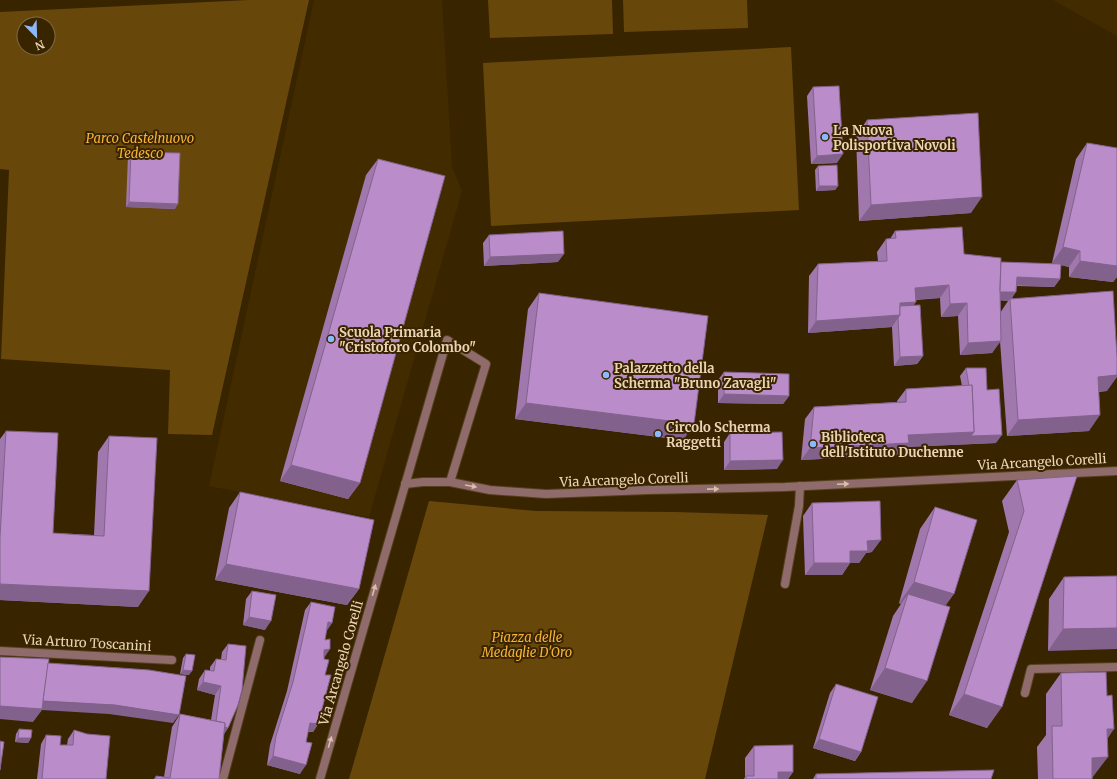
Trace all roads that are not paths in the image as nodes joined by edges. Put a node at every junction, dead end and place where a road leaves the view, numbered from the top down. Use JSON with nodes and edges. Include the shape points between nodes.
{"nodes":[{"id":1,"x":1117,"y":471,"type":"edge"},
{"id":2,"x":450,"y":482,"type":"junction"},
{"id":3,"x":405,"y":484,"type":"junction"},
{"id":4,"x":800,"y":486,"type":"junction"},
{"id":5,"x":785,"y":584,"type":"dead end"},
{"id":6,"x":260,"y":640,"type":"dead end"},
{"id":7,"x":0,"y":651,"type":"edge"},
{"id":8,"x":172,"y":660,"type":"dead end"},
{"id":9,"x":1117,"y":668,"type":"edge"},
{"id":10,"x":1025,"y":693,"type":"dead end"},
{"id":11,"x":224,"y":779,"type":"edge"},
{"id":12,"x":320,"y":779,"type":"edge"}],
"edges":[{"from":4,"to":1,"type":"street","name":"Via Arcangelo Corelli","one_way":true},
{"from":2,"to":3,"type":"street","name":"Via Arcangelo Corelli"},
{"from":2,"to":3,"type":"street","name":"Via Arcangelo Corelli","via":[[486,364],[447,340]]},
{"from":2,"to":4,"type":"street","name":"Via Arcangelo Corelli","one_way":true,"via":[[490,490],[546,494]]},
{"from":12,"to":3,"type":"street","name":"Via Arcangelo Corelli","one_way":true},
{"from":4,"to":5,"type":"street","via":[[799,506]]},
{"from":6,"to":11,"type":"street"},
{"from":7,"to":8,"type":"street","name":"Via Arturo Toscanini"},
{"from":9,"to":10,"type":"street","via":[[1031,669]]}]}
